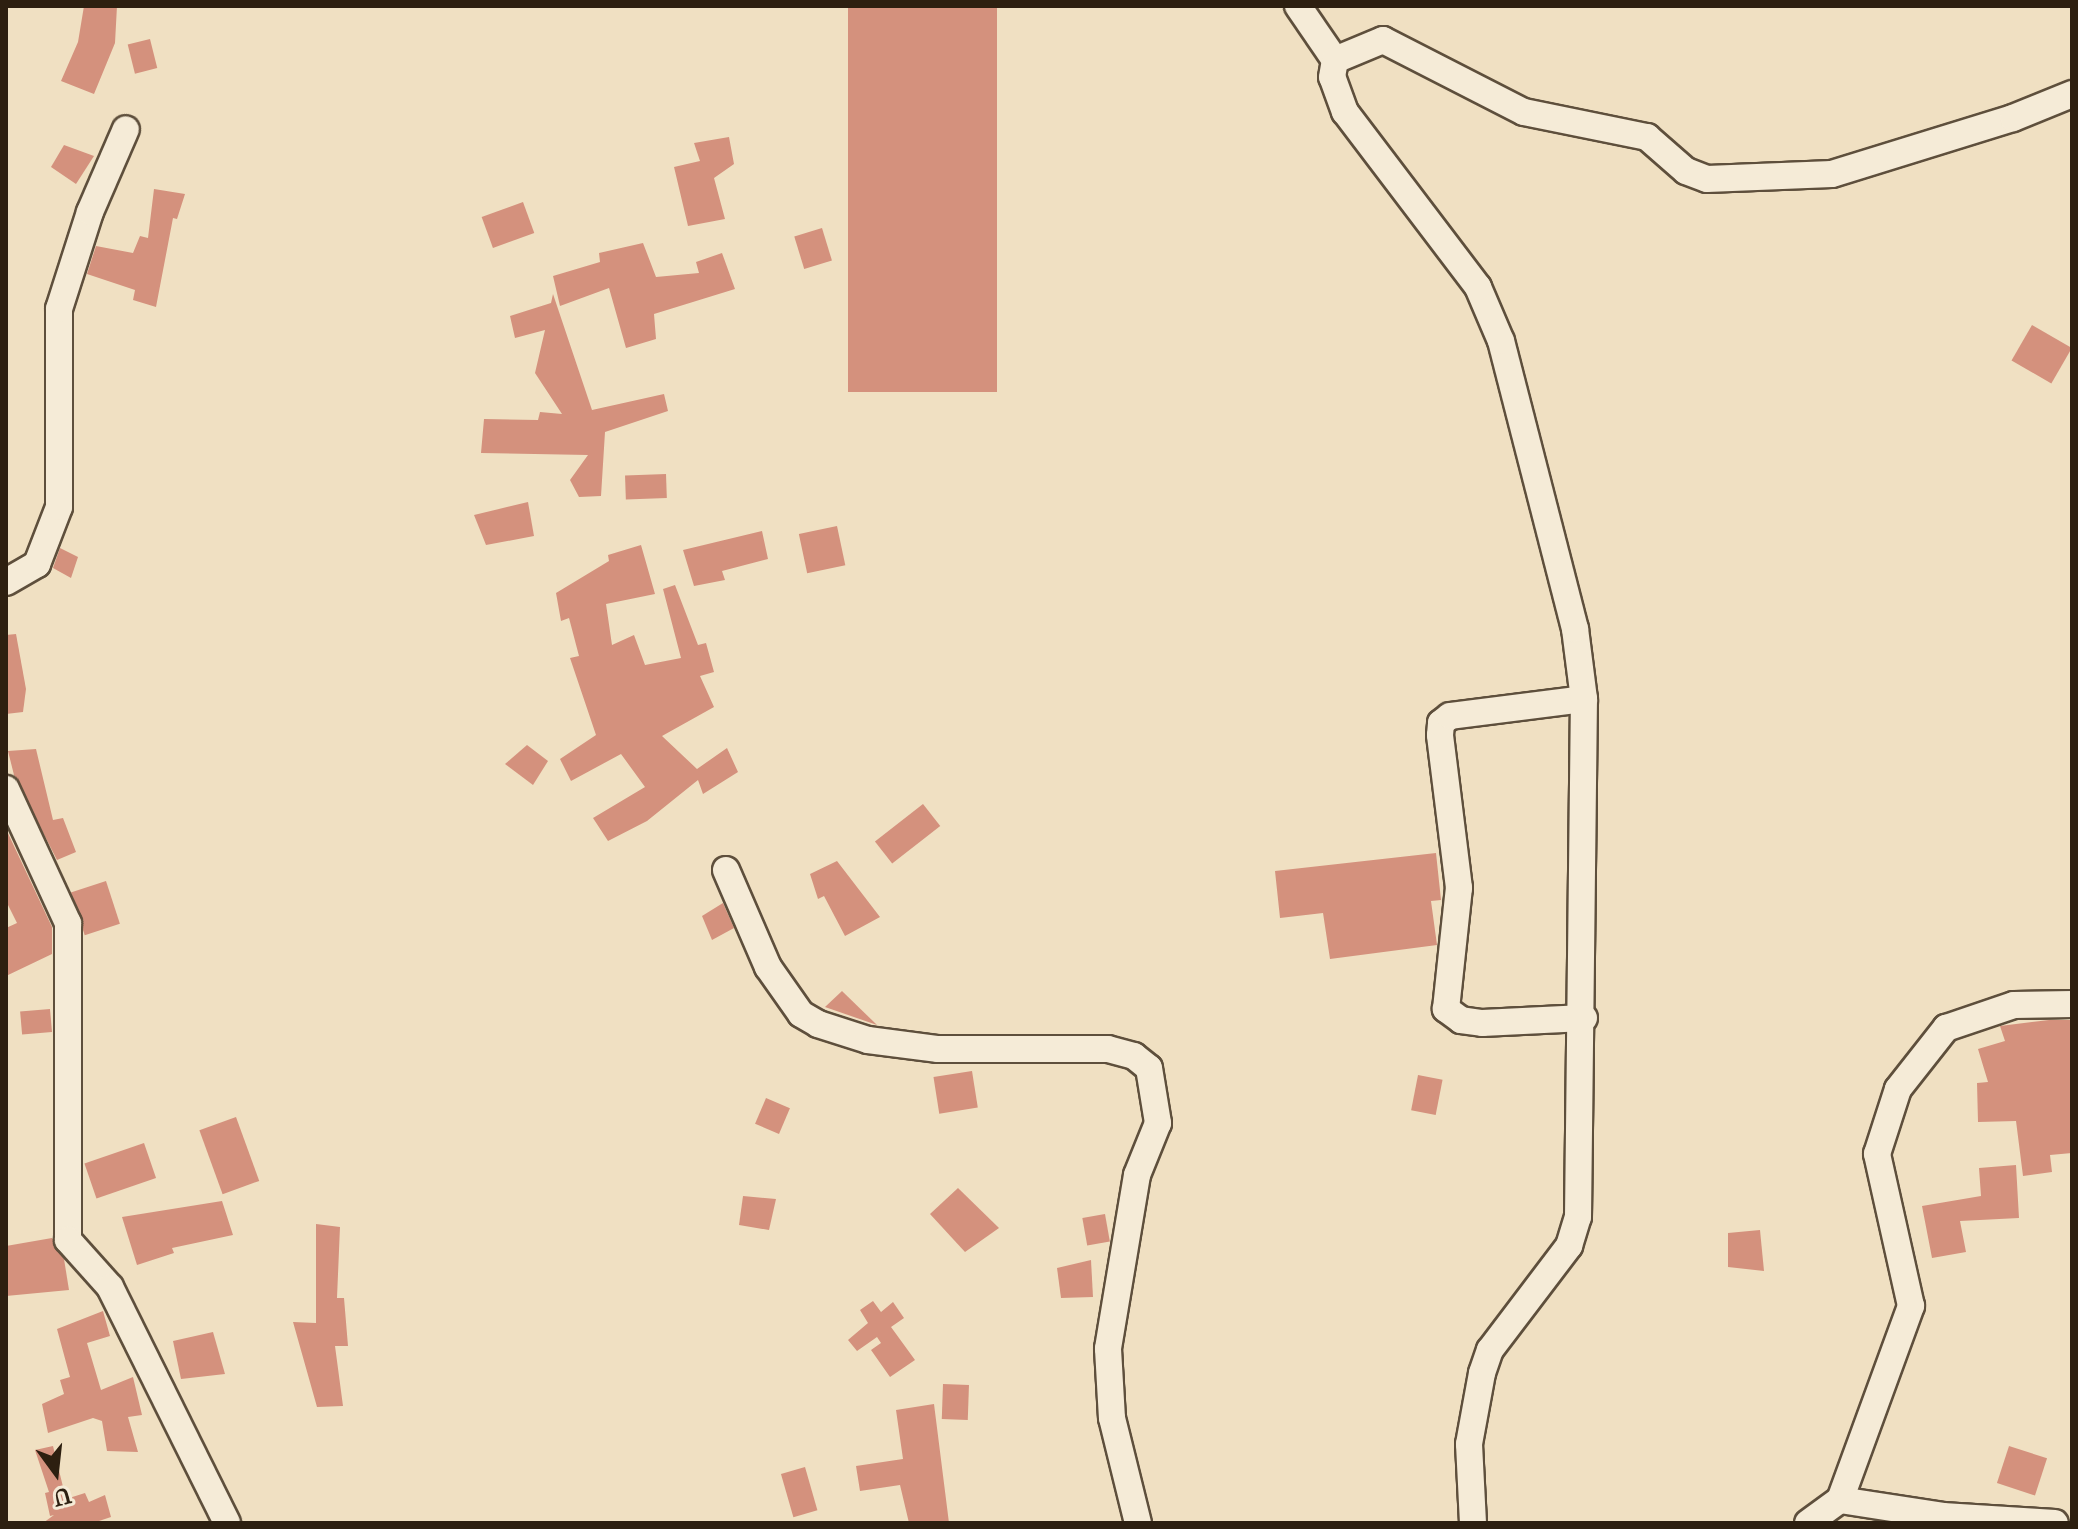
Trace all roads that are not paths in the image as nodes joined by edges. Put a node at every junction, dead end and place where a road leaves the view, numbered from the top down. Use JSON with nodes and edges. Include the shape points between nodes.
{"nodes":[{"id":1,"x":1298,"y":6,"type":"edge"},
{"id":2,"x":1335,"y":60,"type":"junction"},
{"id":3,"x":2072,"y":94,"type":"edge"},
{"id":4,"x":126,"y":129,"type":"dead end"},
{"id":5,"x":6,"y":582,"type":"edge"},
{"id":6,"x":1584,"y":699,"type":"junction"},
{"id":7,"x":6,"y":789,"type":"edge"},
{"id":8,"x":726,"y":870,"type":"dead end"},
{"id":9,"x":2072,"y":1004,"type":"edge"},
{"id":10,"x":1584,"y":1018,"type":"junction"},
{"id":11,"x":1840,"y":1500,"type":"junction"},
{"id":12,"x":227,"y":1523,"type":"edge"},
{"id":13,"x":1138,"y":1523,"type":"edge"},
{"id":14,"x":1473,"y":1523,"type":"edge"},
{"id":15,"x":1808,"y":1523,"type":"edge"},
{"id":16,"x":2055,"y":1523,"type":"edge"}],
"edges":[{"from":1,"to":2,"type":"street"},
{"from":2,"to":3,"type":"street","via":[[1383,40],[1524,112],[1647,137],[1686,171],[1707,179],[1832,174],[2013,118]]},
{"from":2,"to":6,"type":"street","via":[[1332,77],[1345,112],[1478,287],[1501,341],[1575,629]]},
{"from":4,"to":5,"type":"street","via":[[90,212],[59,309],[59,507],[37,564]]},
{"from":6,"to":10,"type":"street"},
{"from":6,"to":10,"type":"street","via":[[1450,716],[1441,723],[1440,735],[1459,888],[1446,1009],[1461,1020],[1482,1023]]},
{"from":7,"to":12,"type":"street","via":[[68,923],[68,1240],[110,1287]]},
{"from":8,"to":13,"type":"street","via":[[768,967],[801,1014],[818,1024],[868,1040],[938,1049],[1108,1049],[1134,1056],[1149,1068],[1158,1123],[1137,1175],[1108,1349],[1112,1418]]},
{"from":9,"to":11,"type":"street","via":[[2014,1005],[1946,1028],[1898,1089],[1877,1154],[1911,1306]]},
{"from":10,"to":14,"type":"street","via":[[1578,1217],[1569,1246],[1490,1350],[1482,1373],[1469,1444]]},
{"from":11,"to":15,"type":"street"},
{"from":11,"to":16,"type":"street","via":[[1943,1516]]}]}
